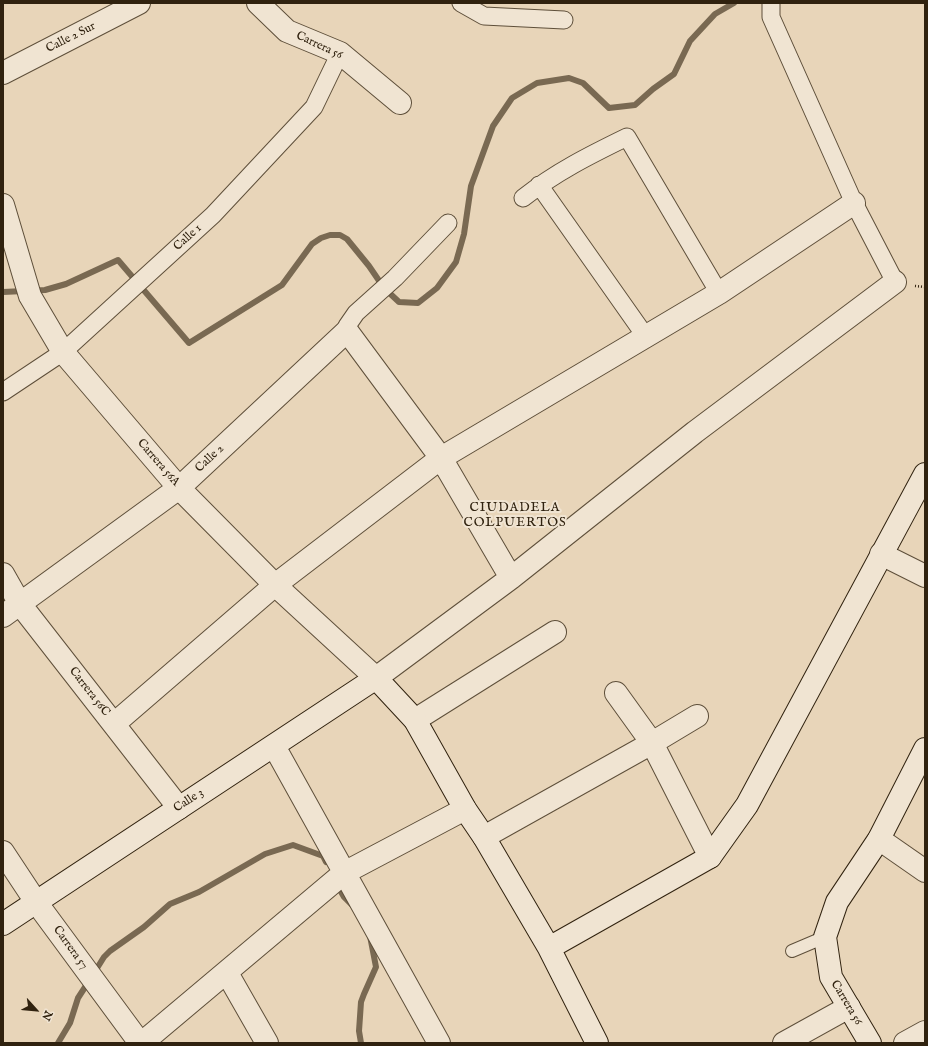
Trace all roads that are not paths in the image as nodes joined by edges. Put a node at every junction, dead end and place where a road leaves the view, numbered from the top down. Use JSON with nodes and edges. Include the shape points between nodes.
{"nodes":[{"id":1,"x":139,"y":3,"type":"edge"},
{"id":2,"x":258,"y":3,"type":"edge"},
{"id":3,"x":461,"y":3,"type":"edge"},
{"id":4,"x":772,"y":3,"type":"edge"},
{"id":5,"x":564,"y":20,"type":"dead end"},
{"id":6,"x":340,"y":53,"type":"junction"},
{"id":7,"x":3,"y":73,"type":"edge"},
{"id":8,"x":400,"y":103,"type":"dead end"},
{"id":9,"x":539,"y":185,"type":"junction"},
{"id":10,"x":523,"y":198,"type":"dead end"},
{"id":11,"x":854,"y":203,"type":"junction"},
{"id":12,"x":3,"y":205,"type":"edge"},
{"id":13,"x":448,"y":223,"type":"dead end"},
{"id":14,"x":895,"y":282,"type":"joint"},
{"id":15,"x":719,"y":293,"type":"junction"},
{"id":16,"x":347,"y":331,"type":"junction"},
{"id":17,"x":646,"y":337,"type":"junction"},
{"id":18,"x":63,"y":352,"type":"junction"},
{"id":19,"x":3,"y":392,"type":"edge"},
{"id":20,"x":441,"y":458,"type":"junction"},
{"id":21,"x":925,"y":474,"type":"edge"},
{"id":22,"x":179,"y":488,"type":"junction"},
{"id":23,"x":882,"y":554,"type":"junction"},
{"id":24,"x":3,"y":574,"type":"edge"},
{"id":25,"x":925,"y":576,"type":"edge"},
{"id":26,"x":511,"y":578,"type":"junction"},
{"id":27,"x":276,"y":585,"type":"junction"},
{"id":28,"x":11,"y":610,"type":"edge"},
{"id":29,"x":555,"y":632,"type":"dead end"},
{"id":30,"x":376,"y":678,"type":"junction"},
{"id":31,"x":616,"y":693,"type":"dead end"},
{"id":32,"x":697,"y":716,"type":"dead end"},
{"id":33,"x":415,"y":720,"type":"junction"},
{"id":34,"x":114,"y":724,"type":"junction"},
{"id":35,"x":652,"y":743,"type":"junction"},
{"id":36,"x":274,"y":746,"type":"junction"},
{"id":37,"x":925,"y":749,"type":"edge"},
{"id":38,"x":179,"y":808,"type":"junction"},
{"id":39,"x":465,"y":809,"type":"junction"},
{"id":40,"x":484,"y":837,"type":"junction"},
{"id":41,"x":879,"y":839,"type":"junction"},
{"id":42,"x":3,"y":852,"type":"edge"},
{"id":43,"x":710,"y":857,"type":"junction"},
{"id":44,"x":925,"y":871,"type":"edge"},
{"id":45,"x":344,"y":873,"type":"junction"},
{"id":46,"x":36,"y":902,"type":"junction"},
{"id":47,"x":3,"y":924,"type":"edge"},
{"id":48,"x":824,"y":937,"type":"junction"},
{"id":49,"x":549,"y":948,"type":"junction"},
{"id":50,"x":792,"y":951,"type":"dead end"},
{"id":51,"x":226,"y":973,"type":"junction"},
{"id":52,"x":849,"y":1007,"type":"junction"},
{"id":53,"x":925,"y":1032,"type":"edge"},
{"id":54,"x":141,"y":1043,"type":"edge"},
{"id":55,"x":267,"y":1043,"type":"edge"},
{"id":56,"x":439,"y":1043,"type":"edge"},
{"id":57,"x":597,"y":1043,"type":"edge"},
{"id":58,"x":784,"y":1043,"type":"edge"},
{"id":59,"x":870,"y":1043,"type":"edge"},
{"id":60,"x":905,"y":1043,"type":"edge"}],
"edges":[{"from":1,"to":7,"type":"street","name":"Calle 2 Sur"},
{"from":2,"to":6,"type":"street","name":"Carrera 56","via":[[287,31]]},
{"from":3,"to":5,"type":"street","via":[[484,16]]},
{"from":4,"to":11,"type":"street","via":[[771,17]]},
{"from":6,"to":8,"type":"street","name":"Carrera 56"},
{"from":6,"to":18,"type":"street","name":"Calle 1","via":[[314,107],[213,215]]},
{"from":9,"to":10,"type":"street"},
{"from":9,"to":15,"type":"street","via":[[574,163],[627,137]]},
{"from":9,"to":17,"type":"street"},
{"from":11,"to":14,"type":"street"},
{"from":11,"to":15,"type":"street"},
{"from":12,"to":18,"type":"street","name":"Carrera 56A","via":[[30,296]]},
{"from":13,"to":16,"type":"street","via":[[395,278],[356,313],[347,326]]},
{"from":14,"to":26,"type":"street","name":"Calle 3","via":[[695,432]]},
{"from":15,"to":17,"type":"street"},
{"from":16,"to":20,"type":"street"},
{"from":16,"to":22,"type":"street","name":"Calle 2"},
{"from":17,"to":20,"type":"street"},
{"from":18,"to":19,"type":"street","name":"Calle 1"},
{"from":18,"to":22,"type":"street","name":"Carrera 56A"},
{"from":20,"to":26,"type":"street"},
{"from":20,"to":27,"type":"street"},
{"from":21,"to":23,"type":"street"},
{"from":22,"to":27,"type":"street","name":"Carrera 56A"},
{"from":22,"to":28,"type":"street","name":"Calle 2"},
{"from":23,"to":25,"type":"street"},
{"from":23,"to":43,"type":"street","via":[[748,805]]},
{"from":24,"to":28,"type":"street","name":"Carrera 56C"},
{"from":26,"to":30,"type":"street","name":"Calle 3"},
{"from":27,"to":30,"type":"street","name":"Carrera 56A"},
{"from":27,"to":34,"type":"street"},
{"from":28,"to":34,"type":"street","name":"Carrera 56C"},
{"from":29,"to":33,"type":"street"},
{"from":30,"to":33,"type":"street","name":"Carrera 56A"},
{"from":30,"to":36,"type":"street","name":"Calle 3"},
{"from":31,"to":35,"type":"street"},
{"from":32,"to":35,"type":"street"},
{"from":33,"to":39,"type":"street","name":"Carrera 56A"},
{"from":34,"to":38,"type":"street","name":"Carrera 56C"},
{"from":35,"to":40,"type":"street"},
{"from":35,"to":43,"type":"street"},
{"from":36,"to":38,"type":"street","name":"Calle 3"},
{"from":36,"to":45,"type":"street"},
{"from":37,"to":41,"type":"street"},
{"from":38,"to":46,"type":"street","name":"Calle 3"},
{"from":39,"to":40,"type":"street","name":"Carrera 56A"},
{"from":39,"to":45,"type":"street"},
{"from":40,"to":49,"type":"street","name":"Carrera 56A"},
{"from":41,"to":44,"type":"street"},
{"from":41,"to":48,"type":"street","via":[[837,902]]},
{"from":42,"to":46,"type":"street","name":"Carrera 57"},
{"from":43,"to":49,"type":"street"},
{"from":45,"to":51,"type":"street"},
{"from":45,"to":56,"type":"street"},
{"from":46,"to":47,"type":"street","name":"Calle 3"},
{"from":46,"to":54,"type":"street","name":"Carrera 57"},
{"from":48,"to":50,"type":"lane"},
{"from":48,"to":52,"type":"street","name":"Carrera 56","via":[[831,977]]},
{"from":49,"to":57,"type":"street","name":"Carrera 56A"},
{"from":51,"to":54,"type":"street"},
{"from":51,"to":55,"type":"street"},
{"from":52,"to":58,"type":"street"},
{"from":52,"to":59,"type":"street","name":"Carrera 56"},
{"from":53,"to":60,"type":"street"}]}
